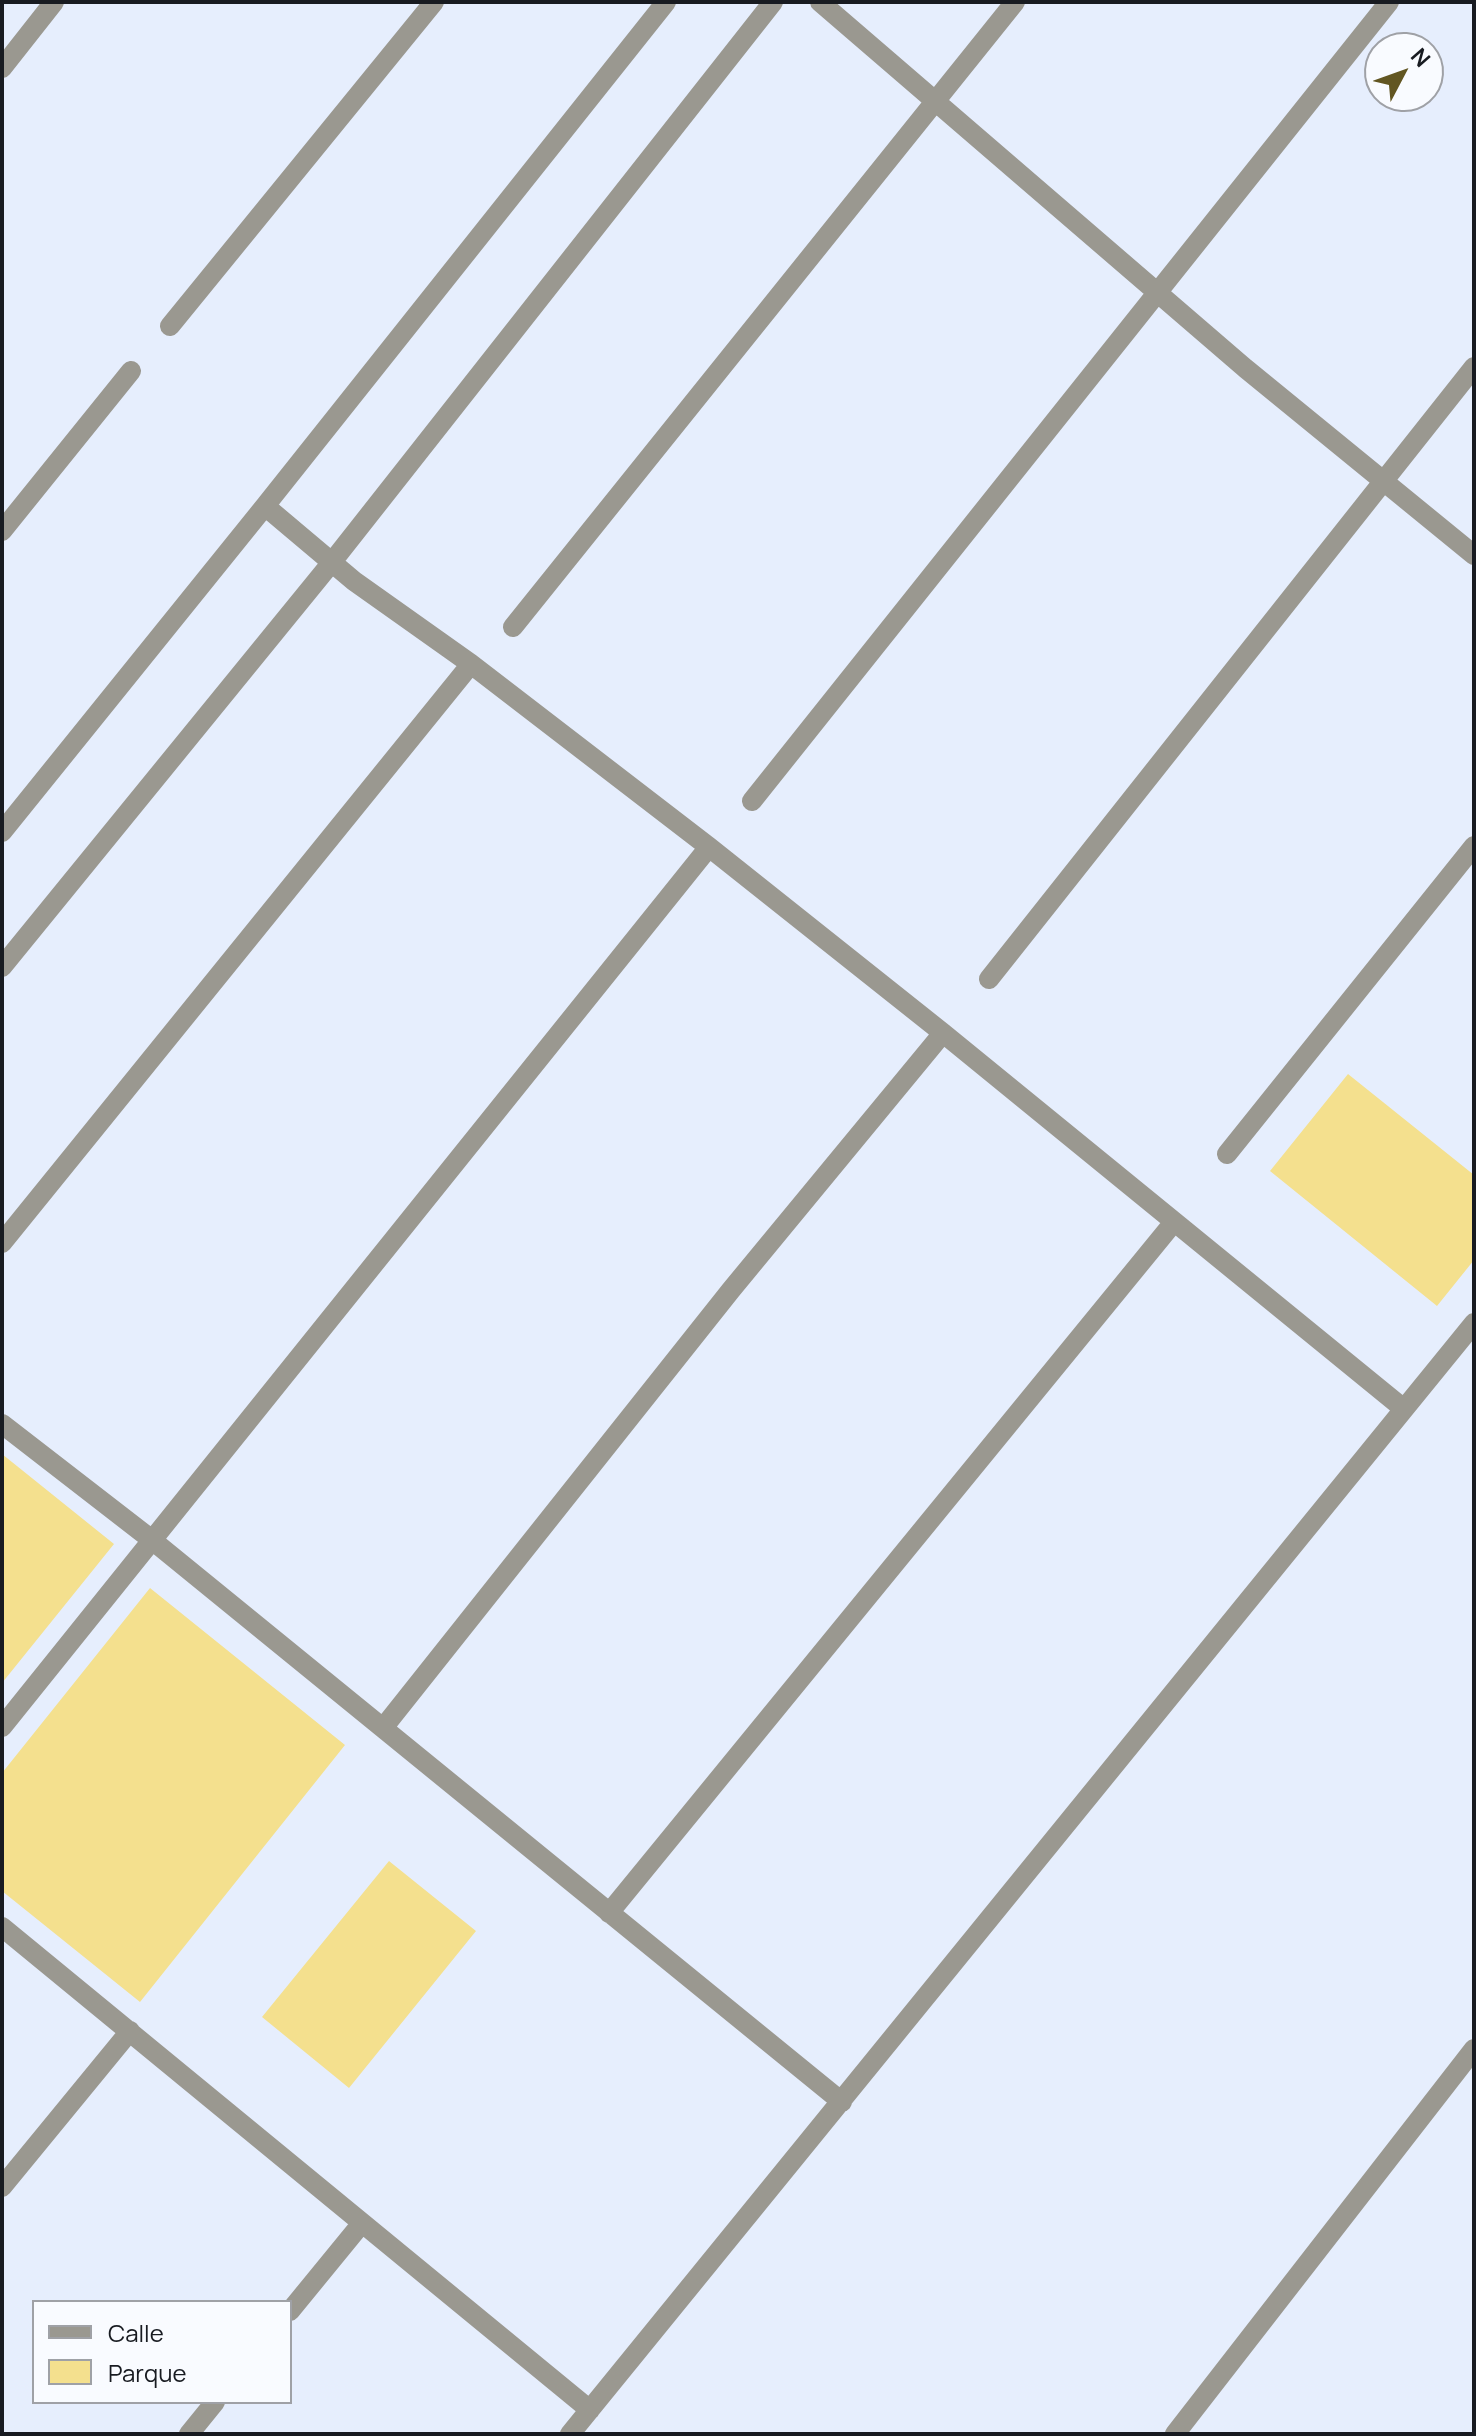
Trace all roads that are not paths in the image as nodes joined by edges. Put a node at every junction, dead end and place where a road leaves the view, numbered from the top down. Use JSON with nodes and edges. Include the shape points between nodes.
{"nodes":[{"id":1,"x":54,"y":2,"type":"edge"},
{"id":2,"x":434,"y":2,"type":"edge"},
{"id":3,"x":666,"y":2,"type":"edge"},
{"id":4,"x":773,"y":2,"type":"edge"},
{"id":5,"x":820,"y":2,"type":"edge"},
{"id":6,"x":1015,"y":2,"type":"edge"},
{"id":7,"x":1389,"y":2,"type":"edge"},
{"id":8,"x":2,"y":68,"type":"edge"},
{"id":9,"x":936,"y":102,"type":"junction"},
{"id":10,"x":1156,"y":292,"type":"junction"},
{"id":11,"x":170,"y":326,"type":"dead end"},
{"id":12,"x":1474,"y":367,"type":"edge"},
{"id":13,"x":131,"y":371,"type":"dead end"},
{"id":14,"x":1384,"y":481,"type":"junction"},
{"id":15,"x":265,"y":506,"type":"junction"},
{"id":16,"x":2,"y":531,"type":"edge"},
{"id":17,"x":1474,"y":555,"type":"edge"},
{"id":18,"x":332,"y":562,"type":"junction"},
{"id":19,"x":513,"y":627,"type":"dead end"},
{"id":20,"x":471,"y":664,"type":"junction"},
{"id":21,"x":752,"y":801,"type":"dead end"},
{"id":22,"x":2,"y":832,"type":"edge"},
{"id":23,"x":1474,"y":846,"type":"edge"},
{"id":24,"x":709,"y":847,"type":"junction"},
{"id":25,"x":2,"y":967,"type":"edge"},
{"id":26,"x":989,"y":979,"type":"dead end"},
{"id":27,"x":943,"y":1033,"type":"junction"},
{"id":28,"x":1227,"y":1154,"type":"dead end"},
{"id":29,"x":1174,"y":1222,"type":"junction"},
{"id":30,"x":2,"y":1243,"type":"edge"},
{"id":31,"x":1474,"y":1323,"type":"edge"},
{"id":32,"x":1404,"y":1409,"type":"junction"},
{"id":33,"x":2,"y":1424,"type":"edge"},
{"id":34,"x":152,"y":1540,"type":"junction"},
{"id":35,"x":2,"y":1727,"type":"edge"},
{"id":36,"x":383,"y":1728,"type":"junction"},
{"id":37,"x":609,"y":1913,"type":"junction"},
{"id":38,"x":2,"y":1927,"type":"edge"},
{"id":39,"x":130,"y":2031,"type":"junction"},
{"id":40,"x":1471,"y":2060,"type":"edge"},
{"id":41,"x":842,"y":2102,"type":"junction"},
{"id":42,"x":2,"y":2187,"type":"edge"},
{"id":43,"x":362,"y":2223,"type":"junction"},
{"id":44,"x":292,"y":2309,"type":"edge"},
{"id":45,"x":213,"y":2404,"type":"edge"},
{"id":46,"x":590,"y":2410,"type":"junction"},
{"id":47,"x":189,"y":2434,"type":"edge"},
{"id":48,"x":570,"y":2434,"type":"edge"},
{"id":49,"x":1175,"y":2434,"type":"edge"}],
"edges":[{"from":1,"to":8,"type":"street"},
{"from":2,"to":11,"type":"street"},
{"from":3,"to":15,"type":"street"},
{"from":4,"to":18,"type":"street"},
{"from":5,"to":9,"type":"street"},
{"from":6,"to":9,"type":"street"},
{"from":7,"to":10,"type":"street"},
{"from":9,"to":10,"type":"street"},
{"from":9,"to":19,"type":"street"},
{"from":10,"to":14,"type":"street"},
{"from":10,"to":21,"type":"street"},
{"from":12,"to":14,"type":"street"},
{"from":13,"to":16,"type":"street"},
{"from":14,"to":17,"type":"street"},
{"from":14,"to":26,"type":"street"},
{"from":15,"to":18,"type":"street"},
{"from":15,"to":22,"type":"street"},
{"from":18,"to":20,"type":"street"},
{"from":18,"to":25,"type":"street"},
{"from":20,"to":24,"type":"street"},
{"from":20,"to":30,"type":"street"},
{"from":23,"to":28,"type":"street"},
{"from":24,"to":27,"type":"street"},
{"from":24,"to":34,"type":"street"},
{"from":27,"to":29,"type":"street"},
{"from":27,"to":36,"type":"street","via":[[721,1302]]},
{"from":29,"to":32,"type":"street"},
{"from":29,"to":37,"type":"street"},
{"from":31,"to":32,"type":"street"},
{"from":32,"to":41,"type":"street"},
{"from":33,"to":34,"type":"street"},
{"from":34,"to":35,"type":"street"},
{"from":34,"to":36,"type":"street"},
{"from":36,"to":37,"type":"street"},
{"from":37,"to":41,"type":"street"},
{"from":38,"to":39,"type":"street"},
{"from":39,"to":42,"type":"street"},
{"from":39,"to":43,"type":"street"},
{"from":40,"to":49,"type":"street"},
{"from":41,"to":46,"type":"street"},
{"from":43,"to":44,"type":"street"},
{"from":43,"to":46,"type":"street"},
{"from":45,"to":47,"type":"street"},
{"from":46,"to":48,"type":"street"}]}
